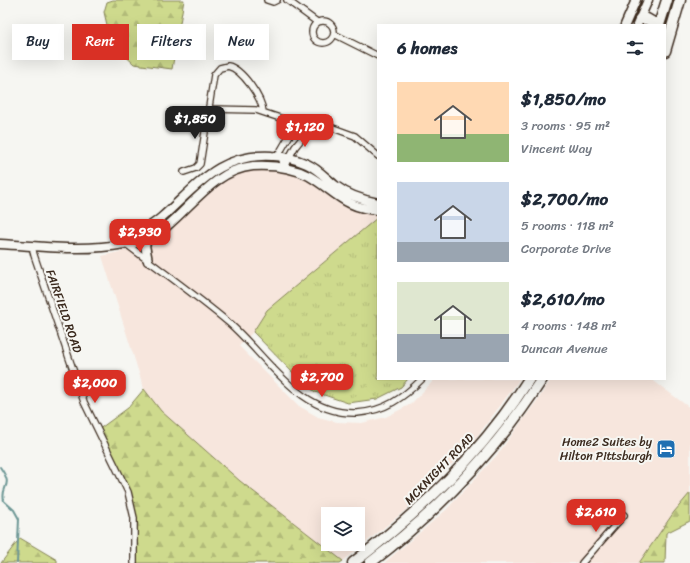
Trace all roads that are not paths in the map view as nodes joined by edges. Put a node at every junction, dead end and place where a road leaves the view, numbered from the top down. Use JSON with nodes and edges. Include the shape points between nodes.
{"nodes":[{"id":1,"x":267,"y":0,"type":"edge"},
{"id":2,"x":277,"y":0,"type":"edge"},
{"id":3,"x":287,"y":0,"type":"edge"},
{"id":4,"x":636,"y":0,"type":"edge"},
{"id":5,"x":648,"y":0,"type":"edge"},
{"id":6,"x":667,"y":0,"type":"edge"},
{"id":7,"x":680,"y":0,"type":"edge"},
{"id":8,"x":317,"y":22,"type":"junction"},
{"id":9,"x":638,"y":22,"type":"edge"},
{"id":10,"x":625,"y":24,"type":"edge"},
{"id":11,"x":656,"y":24,"type":"edge"},
{"id":12,"x":658,"y":24,"type":"edge"},
{"id":13,"x":334,"y":34,"type":"junction"},
{"id":14,"x":666,"y":48,"type":"edge"},
{"id":15,"x":377,"y":56,"type":"edge"},
{"id":16,"x":209,"y":109,"type":"junction"},
{"id":17,"x":263,"y":112,"type":"junction"},
{"id":18,"x":298,"y":121,"type":"junction"},
{"id":19,"x":312,"y":122,"type":"junction"},
{"id":20,"x":377,"y":155,"type":"edge"},
{"id":21,"x":280,"y":156,"type":"junction"},
{"id":22,"x":290,"y":158,"type":"junction"},
{"id":23,"x":284,"y":167,"type":"junction"},
{"id":24,"x":184,"y":172,"type":"dead end"},
{"id":25,"x":377,"y":203,"type":"edge"},
{"id":26,"x":377,"y":210,"type":"edge"},
{"id":27,"x":149,"y":238,"type":"junction"},
{"id":28,"x":125,"y":243,"type":"junction"},
{"id":29,"x":0,"y":244,"type":"edge"},
{"id":30,"x":32,"y":246,"type":"junction"},
{"id":31,"x":148,"y":261,"type":"junction"},
{"id":32,"x":421,"y":380,"type":"edge"},
{"id":33,"x":528,"y":380,"type":"edge"},
{"id":34,"x":541,"y":380,"type":"edge"},
{"id":35,"x":624,"y":515,"type":"dead end"},
{"id":36,"x":134,"y":563,"type":"edge"},
{"id":37,"x":353,"y":563,"type":"edge"},
{"id":38,"x":370,"y":563,"type":"edge"},
{"id":39,"x":582,"y":563,"type":"edge"}],
"edges":[{"from":1,"to":2,"type":"street"},
{"from":3,"to":8,"type":"street"},
{"from":4,"to":10,"type":"street"},
{"from":5,"to":9,"type":"street"},
{"from":6,"to":12,"type":"highway"},
{"from":7,"to":14,"type":"highway"},
{"from":8,"to":13,"type":"street","via":[[330,23]]},
{"from":8,"to":13,"type":"street","via":[[312,33],[318,42],[328,42]]},
{"from":9,"to":11,"type":"highway","via":[[647,19]]},
{"from":13,"to":15,"type":"street"},
{"from":16,"to":17,"type":"street"},
{"from":16,"to":17,"type":"street","via":[[214,76],[220,68],[228,66],[239,72],[260,98]]},
{"from":16,"to":24,"type":"street","via":[[200,164]]},
{"from":17,"to":18,"type":"street","via":[[289,121]]},
{"from":18,"to":19,"type":"street"},
{"from":18,"to":21,"type":"street"},
{"from":19,"to":20,"type":"street","via":[[350,134]]},
{"from":19,"to":22,"type":"street"},
{"from":21,"to":22,"type":"street"},
{"from":21,"to":23,"type":"street"},
{"from":21,"to":28,"type":"street","via":[[245,157],[218,168],[154,224]]},
{"from":22,"to":23,"type":"street"},
{"from":22,"to":25,"type":"street","via":[[309,165],[353,196]]},
{"from":23,"to":26,"type":"street","via":[[310,176],[333,195],[348,203]]},
{"from":23,"to":27,"type":"street","via":[[247,167],[226,174]]},
{"from":27,"to":28,"type":"street","via":[[137,243]]},
{"from":27,"to":31,"type":"street","via":[[145,245]]},
{"from":28,"to":30,"type":"street","via":[[100,248]]},
{"from":28,"to":31,"type":"street"},
{"from":29,"to":30,"type":"street"},
{"from":30,"to":36,"type":"street","name":"FAIRFIELD ROAD","via":[[84,402],[130,499],[134,518]]},
{"from":31,"to":32,"type":"street","via":[[221,316],[248,340],[293,388],[321,407],[352,413],[378,409],[399,400]]},
{"from":33,"to":37,"type":"highway","name":"MCKNIGHT ROAD","via":[[494,429],[455,474],[412,516]]},
{"from":34,"to":38,"type":"highway","name":"MCKNIGHT ROAD","via":[[502,436],[467,477],[429,514]]},
{"from":35,"to":39,"type":"street"}]}
